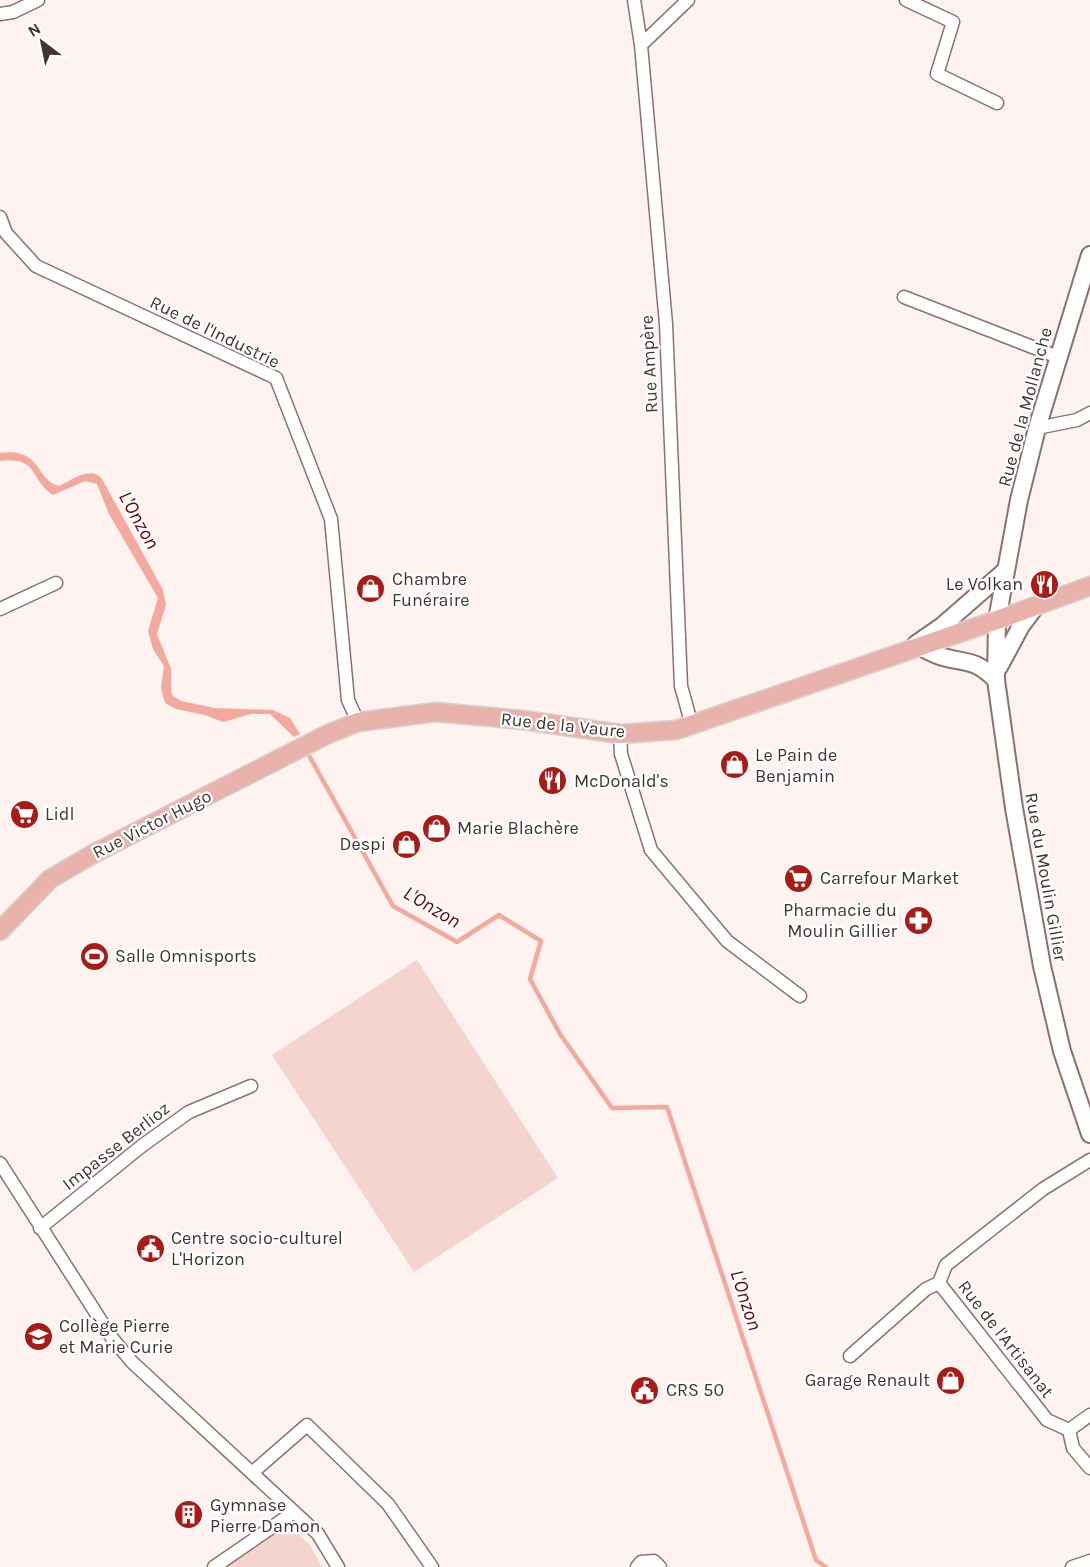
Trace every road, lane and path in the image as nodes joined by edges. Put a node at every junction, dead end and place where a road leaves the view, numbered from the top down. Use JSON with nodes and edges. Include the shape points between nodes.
{"nodes":[{"id":1,"x":38,"y":0,"type":"edge"},
{"id":2,"x":634,"y":0,"type":"edge"},
{"id":3,"x":688,"y":0,"type":"edge"},
{"id":4,"x":906,"y":0,"type":"edge"},
{"id":5,"x":0,"y":14,"type":"edge"},
{"id":6,"x":642,"y":45,"type":"junction"},
{"id":7,"x":997,"y":103,"type":"dead end"},
{"id":8,"x":0,"y":216,"type":"edge"},
{"id":9,"x":1090,"y":255,"type":"edge"},
{"id":10,"x":904,"y":297,"type":"dead end"},
{"id":11,"x":1058,"y":357,"type":"junction"},
{"id":12,"x":1090,"y":413,"type":"edge"},
{"id":13,"x":1037,"y":428,"type":"junction"},
{"id":14,"x":1005,"y":571,"type":"junction"},
{"id":15,"x":56,"y":583,"type":"dead end"},
{"id":16,"x":1087,"y":587,"type":"edge"},
{"id":17,"x":1036,"y":606,"type":"junction"},
{"id":18,"x":0,"y":609,"type":"edge"},
{"id":19,"x":997,"y":620,"type":"junction"},
{"id":20,"x":912,"y":649,"type":"junction"},
{"id":21,"x":997,"y":675,"type":"junction"},
{"id":22,"x":358,"y":722,"type":"junction"},
{"id":23,"x":692,"y":726,"type":"junction"},
{"id":24,"x":620,"y":734,"type":"junction"},
{"id":25,"x":320,"y":739,"type":"joint"},
{"id":26,"x":0,"y":931,"type":"edge"},
{"id":27,"x":800,"y":996,"type":"dead end"},
{"id":28,"x":251,"y":1086,"type":"dead end"},
{"id":29,"x":1090,"y":1134,"type":"edge"},
{"id":30,"x":1090,"y":1160,"type":"edge"},
{"id":31,"x":0,"y":1163,"type":"edge"},
{"id":32,"x":40,"y":1228,"type":"junction"},
{"id":33,"x":939,"y":1283,"type":"junction"},
{"id":34,"x":850,"y":1356,"type":"dead end"},
{"id":35,"x":1090,"y":1415,"type":"edge"},
{"id":36,"x":1069,"y":1430,"type":"junction"},
{"id":37,"x":1090,"y":1468,"type":"edge"},
{"id":38,"x":252,"y":1473,"type":"junction"},
{"id":39,"x":294,"y":1512,"type":"junction"},
{"id":40,"x":1090,"y":1561,"type":"edge"},
{"id":41,"x":214,"y":1567,"type":"edge"},
{"id":42,"x":338,"y":1567,"type":"edge"},
{"id":43,"x":432,"y":1567,"type":"edge"},
{"id":44,"x":637,"y":1567,"type":"edge"},
{"id":45,"x":660,"y":1567,"type":"edge"},
{"id":46,"x":1072,"y":1567,"type":"edge"}],
"edges":[{"from":1,"to":5,"type":"street"},
{"from":2,"to":6,"type":"street","name":"Rue Ampère"},
{"from":3,"to":6,"type":"street"},
{"from":4,"to":7,"type":"street","via":[[953,22],[937,74]]},
{"from":6,"to":23,"type":"street","name":"Rue Ampère","via":[[666,324],[681,686]]},
{"from":8,"to":22,"type":"street","name":"Rue de l'Industrie","via":[[6,233],[36,266],[276,378],[331,519],[348,700]]},
{"from":9,"to":11,"type":"main road","name":"Rue de la Mollanche"},
{"from":10,"to":11,"type":"street"},
{"from":11,"to":13,"type":"main road","name":"Rue de la Mollanche"},
{"from":12,"to":13,"type":"street","via":[[1077,420]]},
{"from":13,"to":14,"type":"main road","name":"Rue de la Mollanche"},
{"from":14,"to":19,"type":"main road","name":"Rue de la Mollanche"},
{"from":14,"to":20,"type":"main road","name":"Rue de la Vaure"},
{"from":15,"to":18,"type":"street"},
{"from":16,"to":17,"type":"main road"},
{"from":17,"to":19,"type":"main road"},
{"from":17,"to":21,"type":"main road","via":[[1021,626]]},
{"from":19,"to":20,"type":"main road"},
{"from":19,"to":21,"type":"main road","name":"Rue du Moulin Gillier"},
{"from":20,"to":21,"type":"main road","via":[[973,662]]},
{"from":20,"to":23,"type":"main road","name":"Rue de la Vaure"},
{"from":21,"to":29,"type":"main road","name":"Rue du Moulin Gillier","via":[[1014,808],[1042,966],[1062,1051]]},
{"from":22,"to":24,"type":"main road","name":"Rue de la Vaure","via":[[435,712]]},
{"from":22,"to":25,"type":"main road","name":"Rue de la Vaure"},
{"from":23,"to":24,"type":"main road","name":"Rue de la Vaure"},
{"from":24,"to":27,"type":"street","via":[[621,754],[651,850],[727,940]]},
{"from":25,"to":26,"type":"main road","name":"Rue Victor Hugo","via":[[50,879]]},
{"from":28,"to":32,"type":"street","name":"Impasse Berlioz","via":[[189,1112]]},
{"from":30,"to":33,"type":"street","name":"Rue de l'Artisanat","via":[[1043,1189],[946,1265]]},
{"from":31,"to":32,"type":"street"},
{"from":32,"to":38,"type":"street","via":[[132,1362]]},
{"from":33,"to":34,"type":"street","name":"Rue de l'Artisanat","via":[[926,1289]]},
{"from":33,"to":36,"type":"street","name":"Rue de l'Artisanat","via":[[1047,1420]]},
{"from":35,"to":36,"type":"street"},
{"from":36,"to":37,"type":"street","via":[[1073,1448]]},
{"from":38,"to":39,"type":"street"},
{"from":38,"to":43,"type":"street","via":[[307,1425],[388,1504]]},
{"from":39,"to":41,"type":"street"},
{"from":39,"to":42,"type":"street","via":[[318,1534]]},
{"from":40,"to":46,"type":"street"},
{"from":44,"to":45,"type":"street","via":[[641,1562],[654,1561]]}]}
